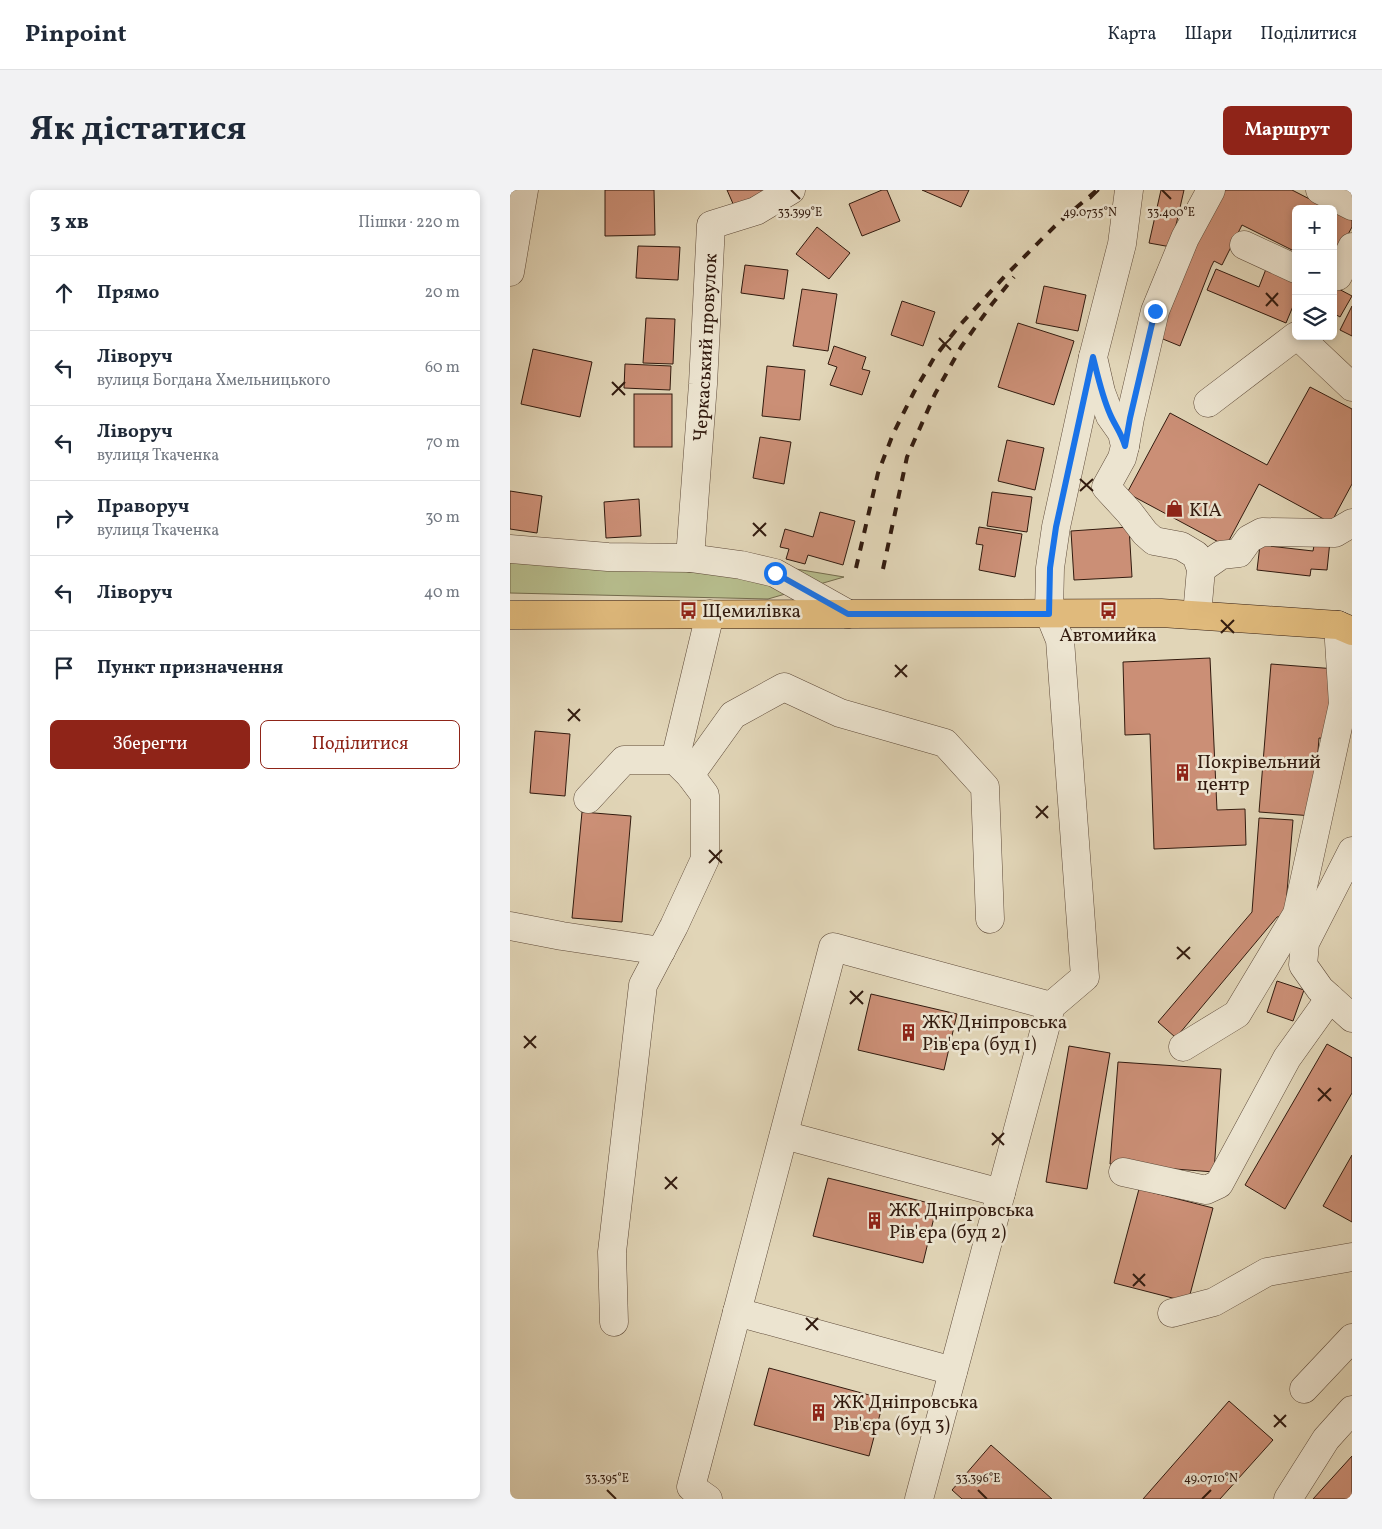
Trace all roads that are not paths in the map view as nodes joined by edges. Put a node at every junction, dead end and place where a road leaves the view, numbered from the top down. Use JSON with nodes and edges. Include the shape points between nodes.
{"nodes":[{"id":1,"x":524,"y":190,"type":"edge"},
{"id":2,"x":791,"y":190,"type":"edge"},
{"id":3,"x":1129,"y":190,"type":"edge"},
{"id":4,"x":1211,"y":190,"type":"edge"},
{"id":5,"x":1320,"y":190,"type":"edge"},
{"id":6,"x":1352,"y":206,"type":"edge"},
{"id":7,"x":514,"y":224,"type":"edge"},
{"id":8,"x":1244,"y":245,"type":"dead end"},
{"id":9,"x":1352,"y":247,"type":"edge"},
{"id":10,"x":1292,"y":267,"type":"edge"},
{"id":11,"x":510,"y":272,"type":"edge"},
{"id":12,"x":1337,"y":274,"type":"edge"},
{"id":13,"x":1292,"y":340,"type":"edge"},
{"id":14,"x":1301,"y":340,"type":"edge"},
{"id":15,"x":1093,"y":357,"type":"junction"},
{"id":16,"x":1352,"y":387,"type":"edge"},
{"id":17,"x":1208,"y":403,"type":"dead end"},
{"id":18,"x":1125,"y":446,"type":"junction"},
{"id":19,"x":1074,"y":447,"type":"junction"},
{"id":20,"x":1106,"y":487,"type":"junction"},
{"id":21,"x":1352,"y":523,"type":"edge"},
{"id":22,"x":510,"y":549,"type":"edge"},
{"id":23,"x":690,"y":558,"type":"junction"},
{"id":24,"x":1201,"y":569,"type":"junction"},
{"id":25,"x":710,"y":614,"type":"junction"},
{"id":26,"x":848,"y":614,"type":"junction"},
{"id":27,"x":1049,"y":614,"type":"junction"},
{"id":28,"x":510,"y":615,"type":"edge"},
{"id":29,"x":1198,"y":615,"type":"junction"},
{"id":30,"x":1345,"y":628,"type":"edge"},
{"id":31,"x":683,"y":768,"type":"junction"},
{"id":32,"x":588,"y":799,"type":"dead end"},
{"id":33,"x":1352,"y":851,"type":"edge"},
{"id":34,"x":990,"y":918,"type":"dead end"},
{"id":35,"x":510,"y":926,"type":"edge"},
{"id":36,"x":661,"y":951,"type":"junction"},
{"id":37,"x":1330,"y":998,"type":"junction"},
{"id":38,"x":1050,"y":1006,"type":"junction"},
{"id":39,"x":1352,"y":1018,"type":"edge"},
{"id":40,"x":1183,"y":1048,"type":"dead end"},
{"id":41,"x":784,"y":1135,"type":"junction"},
{"id":42,"x":1123,"y":1172,"type":"dead end"},
{"id":43,"x":1001,"y":1193,"type":"junction"},
{"id":44,"x":1352,"y":1257,"type":"edge"},
{"id":45,"x":737,"y":1312,"type":"junction"},
{"id":46,"x":1172,"y":1313,"type":"dead end"},
{"id":47,"x":614,"y":1322,"type":"dead end"},
{"id":48,"x":1352,"y":1338,"type":"edge"},
{"id":49,"x":953,"y":1371,"type":"junction"},
{"id":50,"x":1304,"y":1389,"type":"dead end"},
{"id":51,"x":1352,"y":1410,"type":"edge"},
{"id":52,"x":708,"y":1499,"type":"edge"},
{"id":53,"x":919,"y":1499,"type":"edge"},
{"id":54,"x":1288,"y":1499,"type":"edge"}],
"edges":[{"from":1,"to":7,"type":"street"},
{"from":2,"to":23,"type":"street","name":"Черкаський провулок","via":[[756,211],[711,224]]},
{"from":3,"to":15,"type":"street","via":[[1122,244]]},
{"from":4,"to":18,"type":"street","via":[[1186,238],[1155,311]]},
{"from":5,"to":6,"type":"street"},
{"from":7,"to":11,"type":"street"},
{"from":8,"to":10,"type":"street"},
{"from":9,"to":12,"type":"street"},
{"from":13,"to":17,"type":"street"},
{"from":14,"to":16,"type":"street"},
{"from":15,"to":18,"type":"street","via":[[1110,416],[1122,433]]},
{"from":15,"to":19,"type":"street"},
{"from":18,"to":20,"type":"street"},
{"from":19,"to":20,"type":"street"},
{"from":19,"to":27,"type":"street","via":[[1056,527],[1050,568]]},
{"from":20,"to":24,"type":"street","via":[[1154,541],[1180,546],[1196,555]]},
{"from":21,"to":24,"type":"street","via":[[1336,533],[1262,532],[1249,539],[1239,553],[1221,555]]},
{"from":22,"to":23,"type":"street","via":[[608,557]]},
{"from":23,"to":26,"type":"street","via":[[775,573]]},
{"from":24,"to":29,"type":"street"},
{"from":25,"to":26,"type":"main road"},
{"from":25,"to":28,"type":"main road"},
{"from":25,"to":31,"type":"street"},
{"from":26,"to":27,"type":"main road"},
{"from":27,"to":29,"type":"main road"},
{"from":27,"to":38,"type":"street","via":[[1060,640],[1084,977]]},
{"from":29,"to":30,"type":"main road"},
{"from":30,"to":40,"type":"street","via":[[1343,704],[1297,914],[1237,1014]]},
{"from":31,"to":32,"type":"street","via":[[624,760]]},
{"from":31,"to":34,"type":"street","via":[[733,715],[784,687],[840,713],[945,743],[985,786]]},
{"from":31,"to":36,"type":"street","via":[[704,795],[705,859]]},
{"from":33,"to":37,"type":"street","via":[[1305,943],[1303,964]]},
{"from":35,"to":36,"type":"street"},
{"from":36,"to":47,"type":"street","via":[[643,985],[612,1252]]},
{"from":37,"to":39,"type":"street"},
{"from":37,"to":42,"type":"street","via":[[1287,1058],[1219,1184],[1206,1190]]},
{"from":38,"to":41,"type":"street","via":[[833,948]]},
{"from":38,"to":43,"type":"street"},
{"from":41,"to":43,"type":"street"},
{"from":41,"to":45,"type":"street"},
{"from":43,"to":49,"type":"street"},
{"from":44,"to":46,"type":"street","via":[[1267,1272],[1214,1302]]},
{"from":45,"to":49,"type":"street"},
{"from":45,"to":52,"type":"street","via":[[691,1487]]},
{"from":48,"to":50,"type":"street"},
{"from":49,"to":53,"type":"street"},
{"from":51,"to":54,"type":"street","via":[[1326,1440]]}]}
